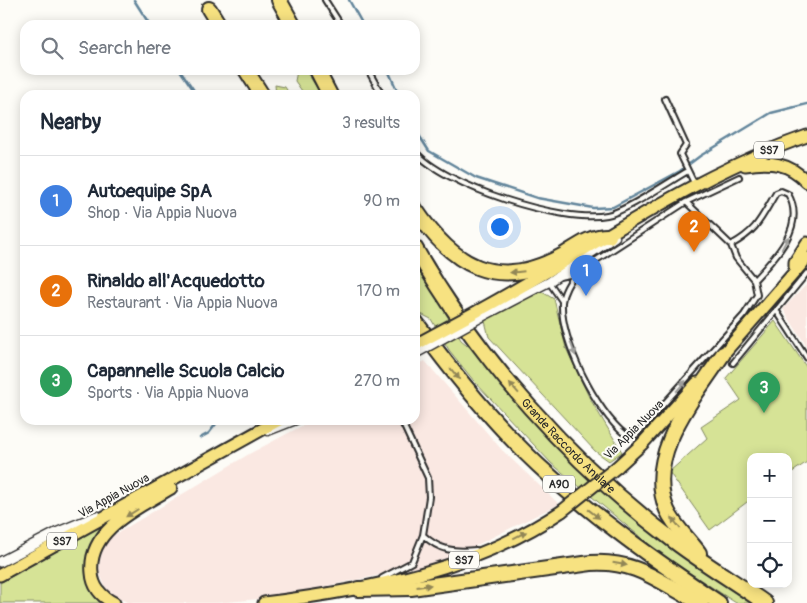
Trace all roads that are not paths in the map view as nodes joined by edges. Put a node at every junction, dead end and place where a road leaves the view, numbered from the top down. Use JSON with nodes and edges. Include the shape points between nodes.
{"nodes":[{"id":1,"x":279,"y":0,"type":"edge"},
{"id":2,"x":325,"y":0,"type":"edge"},
{"id":3,"x":210,"y":9,"type":"dead end"},
{"id":4,"x":216,"y":20,"type":"edge"},
{"id":5,"x":290,"y":20,"type":"edge"},
{"id":6,"x":337,"y":20,"type":"edge"},
{"id":7,"x":249,"y":75,"type":"edge"},
{"id":8,"x":320,"y":75,"type":"edge"},
{"id":9,"x":371,"y":75,"type":"edge"},
{"id":10,"x":259,"y":90,"type":"edge"},
{"id":11,"x":330,"y":90,"type":"edge"},
{"id":12,"x":379,"y":90,"type":"edge"},
{"id":13,"x":665,"y":99,"type":"dead end"},
{"id":14,"x":807,"y":136,"type":"edge"},
{"id":15,"x":420,"y":156,"type":"edge"},
{"id":16,"x":731,"y":166,"type":"junction"},
{"id":17,"x":688,"y":170,"type":"junction"},
{"id":18,"x":738,"y":177,"type":"dead end"},
{"id":19,"x":807,"y":182,"type":"edge"},
{"id":20,"x":695,"y":184,"type":"junction"},
{"id":21,"x":686,"y":202,"type":"junction"},
{"id":22,"x":420,"y":216,"type":"edge"},
{"id":23,"x":638,"y":219,"type":"junction"},
{"id":24,"x":610,"y":236,"type":"junction"},
{"id":25,"x":807,"y":243,"type":"edge"},
{"id":26,"x":731,"y":245,"type":"junction"},
{"id":27,"x":420,"y":256,"type":"edge"},
{"id":28,"x":807,"y":258,"type":"edge"},
{"id":29,"x":794,"y":272,"type":"junction"},
{"id":30,"x":807,"y":273,"type":"edge"},
{"id":31,"x":575,"y":274,"type":"junction"},
{"id":32,"x":557,"y":277,"type":"junction"},
{"id":33,"x":754,"y":280,"type":"junction"},
{"id":34,"x":549,"y":282,"type":"junction"},
{"id":35,"x":562,"y":301,"type":"junction"},
{"id":36,"x":776,"y":310,"type":"junction"},
{"id":37,"x":480,"y":314,"type":"junction"},
{"id":38,"x":744,"y":315,"type":"junction"},
{"id":39,"x":420,"y":326,"type":"edge"},
{"id":40,"x":735,"y":340,"type":"junction"},
{"id":41,"x":420,"y":343,"type":"edge"},
{"id":42,"x":420,"y":351,"type":"edge"},
{"id":43,"x":728,"y":358,"type":"junction"},
{"id":44,"x":807,"y":358,"type":"edge"},
{"id":45,"x":270,"y":425,"type":"edge"},
{"id":46,"x":283,"y":425,"type":"edge"},
{"id":47,"x":403,"y":425,"type":"edge"},
{"id":48,"x":242,"y":441,"type":"junction"},
{"id":49,"x":215,"y":456,"type":"junction"},
{"id":50,"x":123,"y":506,"type":"junction"},
{"id":51,"x":423,"y":535,"type":"junction"},
{"id":52,"x":490,"y":549,"type":"junction"},
{"id":53,"x":0,"y":562,"type":"edge"},
{"id":54,"x":705,"y":562,"type":"junction"},
{"id":55,"x":0,"y":575,"type":"edge"},
{"id":56,"x":358,"y":589,"type":"junction"},
{"id":57,"x":114,"y":603,"type":"edge"},
{"id":58,"x":264,"y":603,"type":"edge"},
{"id":59,"x":701,"y":603,"type":"edge"},
{"id":60,"x":719,"y":603,"type":"edge"},
{"id":61,"x":765,"y":603,"type":"edge"}],
"edges":[{"from":1,"to":5,"type":"highway"},
{"from":2,"to":6,"type":"lane"},
{"from":3,"to":4,"type":"highway"},
{"from":7,"to":10,"type":"highway"},
{"from":8,"to":11,"type":"highway"},
{"from":9,"to":12,"type":"lane"},
{"from":13,"to":17,"type":"lane","via":[[686,145],[680,154]]},
{"from":14,"to":16,"type":"main road","number":"SS7"},
{"from":15,"to":17,"type":"lane","via":[[454,180],[518,204],[547,211],[600,216],[620,210]]},
{"from":16,"to":19,"type":"main road","via":[[775,163],[792,169]]},
{"from":16,"to":20,"type":"main road","number":"SS7"},
{"from":17,"to":20,"type":"lane"},
{"from":18,"to":21,"type":"lane"},
{"from":20,"to":23,"type":"main road","number":"SS7"},
{"from":21,"to":26,"type":"lane"},
{"from":21,"to":31,"type":"lane"},
{"from":24,"to":22,"type":"highway","one_way":true,"via":[[598,235],[528,271],[498,273],[469,265],[452,254]]},
{"from":23,"to":24,"type":"main road","number":"SS7"},
{"from":23,"to":32,"type":"street","via":[[598,251]]},
{"from":24,"to":37,"type":"main road","number":"SS7"},
{"from":25,"to":29,"type":"main road","via":[[795,262]]},
{"from":26,"to":33,"type":"lane","via":[[736,258]]},
{"from":33,"to":26,"type":"lane","one_way":true,"via":[[779,254],[790,232],[794,208],[788,194],[776,193],[756,227]]},
{"from":54,"to":27,"type":"highway","name":"Grande Raccordo Anulare","number":"A90","one_way":true,"via":[[639,512],[543,420],[474,337]]},
{"from":28,"to":29,"type":"main road","name":"Via Appia Nuova"},
{"from":29,"to":40,"type":"main road","name":"Via Appia Nuova","number":"SS7"},
{"from":30,"to":36,"type":"lane"},
{"from":31,"to":32,"type":"lane"},
{"from":31,"to":35,"type":"lane"},
{"from":32,"to":34,"type":"street"},
{"from":33,"to":38,"type":"lane","via":[[758,292],[756,299]]},
{"from":34,"to":35,"type":"lane"},
{"from":34,"to":37,"type":"street"},
{"from":35,"to":38,"type":"lane","one_way":true,"via":[[566,329],[583,373],[608,416],[629,436],[642,431]]},
{"from":36,"to":43,"type":"lane"},
{"from":36,"to":44,"type":"lane"},
{"from":37,"to":41,"type":"main road","number":"SS7","bridge":true},
{"from":37,"to":42,"type":"street","bridge":true},
{"from":38,"to":40,"type":"lane"},
{"from":39,"to":60,"type":"highway","number":"A90","one_way":true,"via":[[486,410],[543,470],[647,554]]},
{"from":40,"to":43,"type":"main road","name":"Via Appia Nuova","number":"SS7"},
{"from":52,"to":43,"type":"main road","name":"Via Appia Nuova","number":"SS7","one_way":true,"bridge":true,"via":[[540,525],[617,467]]},
{"from":54,"to":43,"type":"highway","one_way":true,"via":[[669,513],[662,495],[660,475],[671,439]]},
{"from":45,"to":48,"type":"main road","name":"Via Appia Nuova","number":"SS7"},
{"from":46,"to":48,"type":"street","name":"Via Appia Nuova"},
{"from":47,"to":51,"type":"lane","via":[[429,483]]},
{"from":48,"to":49,"type":"main road","name":"Via Appia Nuova","number":"SS7"},
{"from":49,"to":50,"type":"main road","name":"Via Appia Nuova","number":"SS7"},
{"from":49,"to":57,"type":"main road","one_way":true,"via":[[122,519],[100,540],[93,557],[92,578],[99,592]]},
{"from":50,"to":53,"type":"street","via":[[56,533]]},
{"from":50,"to":55,"type":"main road","name":"Via Appia Nuova","number":"SS7"},
{"from":51,"to":52,"type":"lane","via":[[434,545],[452,551]]},
{"from":51,"to":56,"type":"lane","via":[[412,562]]},
{"from":52,"to":56,"type":"main road","name":"Via Appia Nuova","number":"SS7","via":[[431,571]]},
{"from":54,"to":61,"type":"highway","name":"Grande Raccordo Anulare","number":"A90"},
{"from":56,"to":58,"type":"main road","name":"Via Appia Nuova","number":"SS7"},
{"from":56,"to":59,"type":"highway","one_way":true,"via":[[411,588],[606,562],[651,574]]}]}
